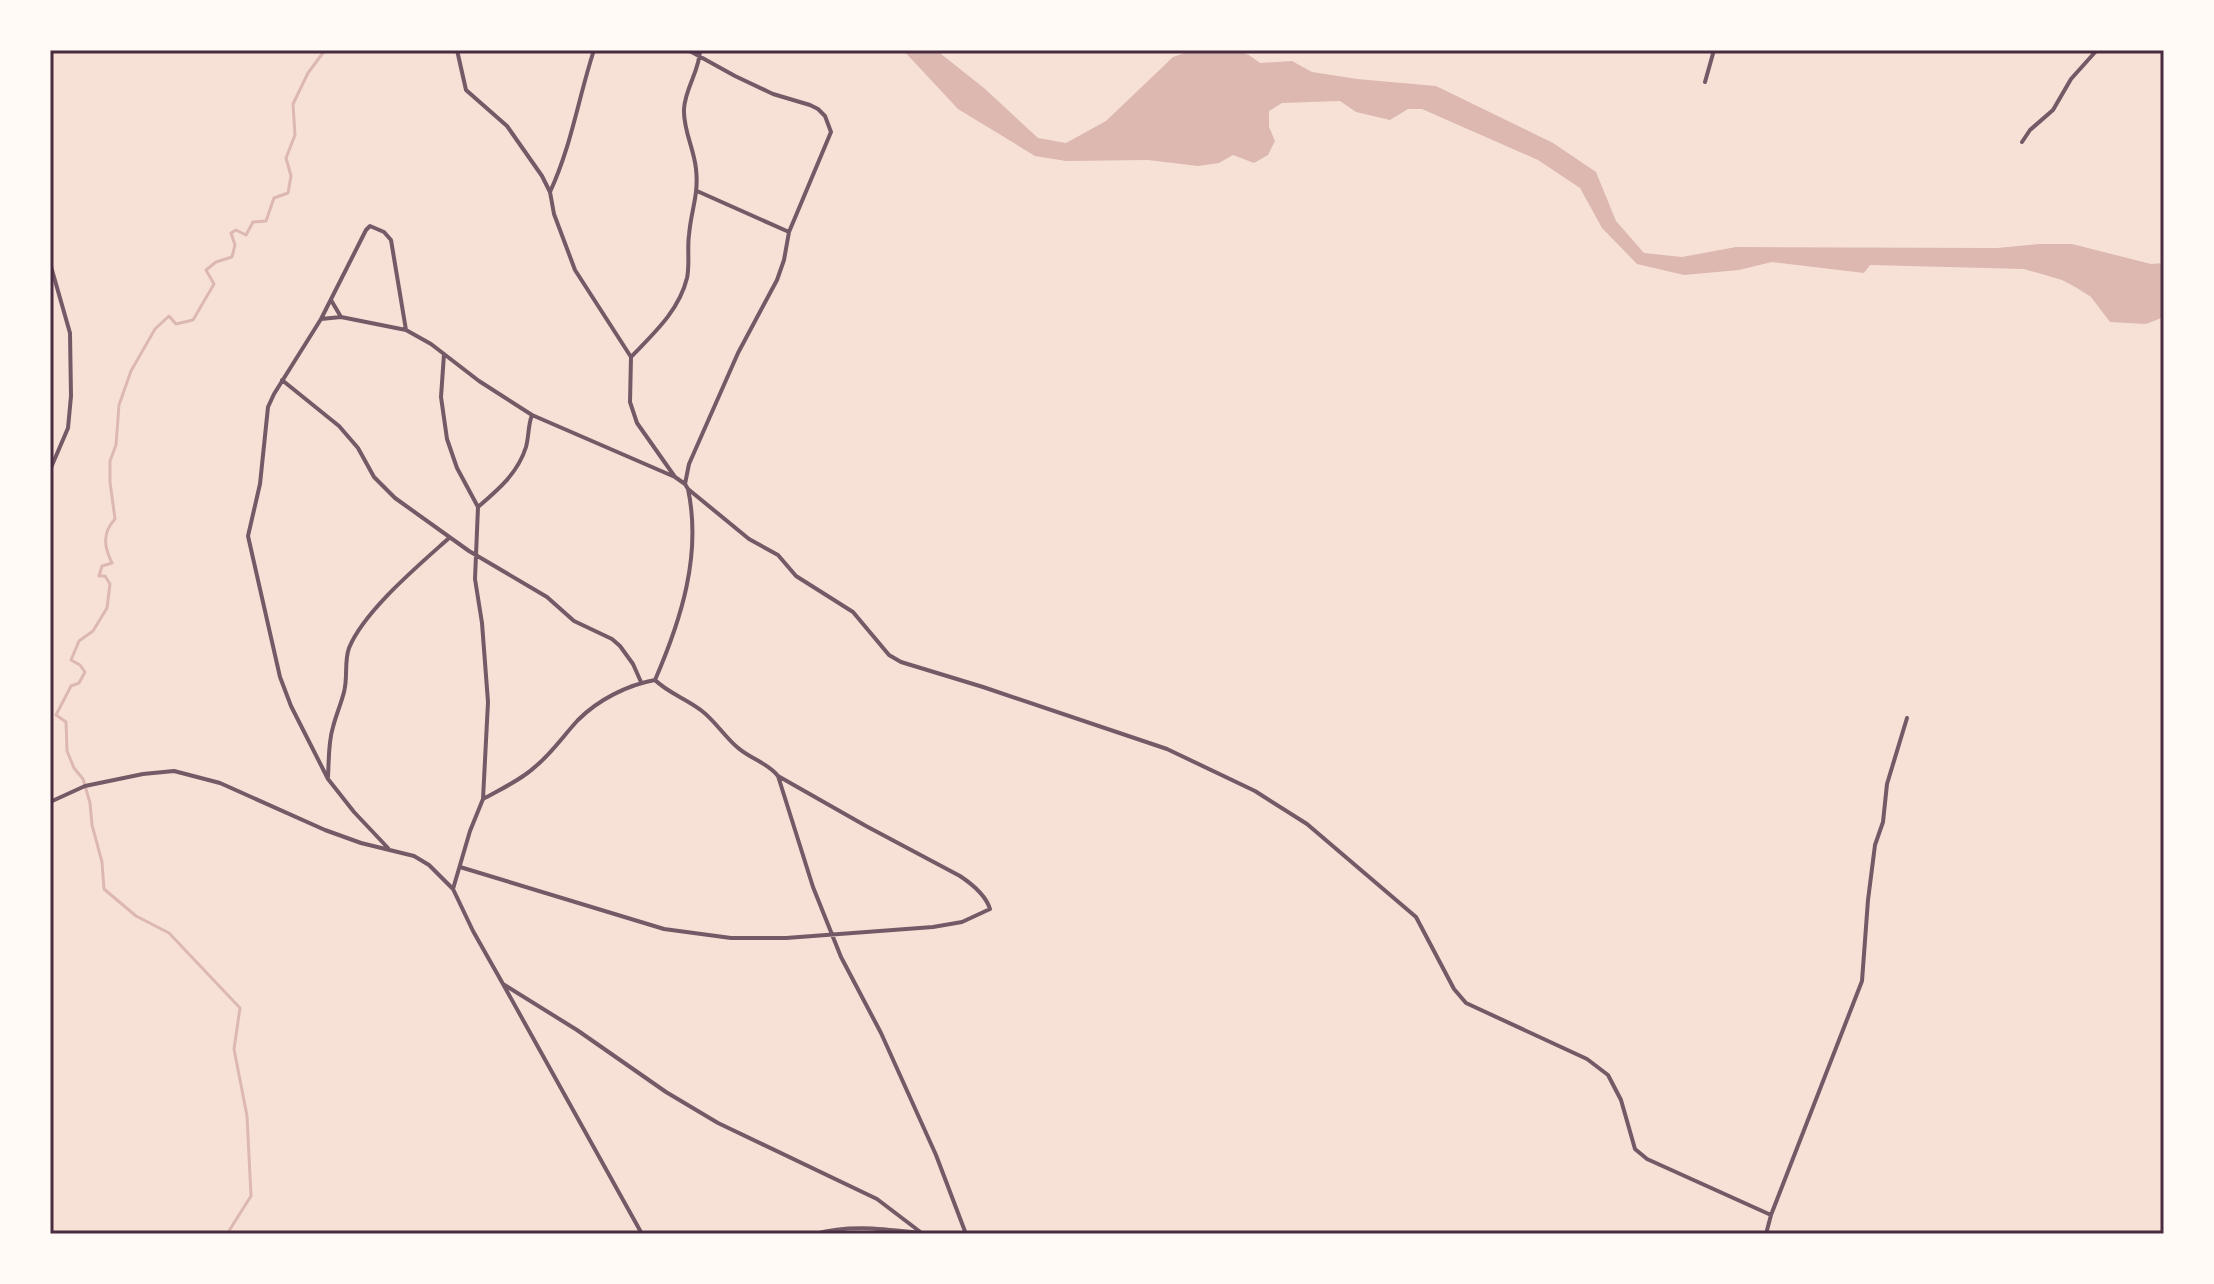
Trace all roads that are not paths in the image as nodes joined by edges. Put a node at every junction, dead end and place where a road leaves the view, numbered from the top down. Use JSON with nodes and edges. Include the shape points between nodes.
{"nodes":[{"id":1,"x":457,"y":50,"type":"edge"},
{"id":2,"x":594,"y":50,"type":"edge"},
{"id":3,"x":688,"y":50,"type":"edge"},
{"id":4,"x":700,"y":50,"type":"edge"},
{"id":5,"x":1714,"y":50,"type":"edge"},
{"id":6,"x":2097,"y":50,"type":"edge"},
{"id":7,"x":700,"y":58,"type":"junction"},
{"id":8,"x":1705,"y":82,"type":"dead end"},
{"id":9,"x":2022,"y":142,"type":"dead end"},
{"id":10,"x":697,"y":191,"type":"junction"},
{"id":11,"x":550,"y":192,"type":"junction"},
{"id":12,"x":789,"y":232,"type":"junction"},
{"id":13,"x":50,"y":263,"type":"edge"},
{"id":14,"x":331,"y":300,"type":"junction"},
{"id":15,"x":341,"y":317,"type":"junction"},
{"id":16,"x":321,"y":319,"type":"junction"},
{"id":17,"x":406,"y":330,"type":"junction"},
{"id":18,"x":444,"y":354,"type":"junction"},
{"id":19,"x":631,"y":357,"type":"junction"},
{"id":20,"x":282,"y":380,"type":"junction"},
{"id":21,"x":532,"y":415,"type":"junction"},
{"id":22,"x":50,"y":470,"type":"edge"},
{"id":23,"x":675,"y":477,"type":"junction"},
{"id":24,"x":686,"y":487,"type":"junction"},
{"id":25,"x":478,"y":507,"type":"junction"},
{"id":26,"x":449,"y":538,"type":"junction"},
{"id":27,"x":476,"y":555,"type":"junction"},
{"id":28,"x":655,"y":680,"type":"junction"},
{"id":29,"x":641,"y":682,"type":"junction"},
{"id":30,"x":1907,"y":718,"type":"dead end"},
{"id":31,"x":778,"y":776,"type":"junction"},
{"id":32,"x":328,"y":779,"type":"junction"},
{"id":33,"x":483,"y":799,"type":"junction"},
{"id":34,"x":50,"y":802,"type":"edge"},
{"id":35,"x":388,"y":849,"type":"junction"},
{"id":36,"x":460,"y":867,"type":"junction"},
{"id":37,"x":453,"y":889,"type":"junction"},
{"id":38,"x":832,"y":933,"type":"junction"},
{"id":39,"x":503,"y":984,"type":"junction"},
{"id":40,"x":1771,"y":1215,"type":"junction"},
{"id":41,"x":642,"y":1234,"type":"edge"},
{"id":42,"x":815,"y":1234,"type":"edge"},
{"id":43,"x":922,"y":1234,"type":"edge"},
{"id":44,"x":966,"y":1234,"type":"edge"},
{"id":45,"x":1766,"y":1234,"type":"edge"}],
"edges":[{"from":1,"to":11,"type":"street","via":[[466,90],[507,126]]},
{"from":2,"to":11,"type":"street","via":[[571,139]]},
{"from":3,"to":7,"type":"street"},
{"from":4,"to":7,"type":"street"},
{"from":5,"to":8,"type":"street"},
{"from":6,"to":9,"type":"street"},
{"from":7,"to":10,"type":"street","via":[[684,110]]},
{"from":7,"to":12,"type":"street","via":[[773,94],[818,109],[829,123],[829,140]]},
{"from":10,"to":12,"type":"street"},
{"from":10,"to":19,"type":"street","via":[[681,298]]},
{"from":11,"to":19,"type":"street","via":[[575,270]]},
{"from":12,"to":24,"type":"street","via":[[777,280],[689,464]]},
{"from":13,"to":22,"type":"street","via":[[70,333],[71,396],[68,428]]},
{"from":14,"to":15,"type":"street"},
{"from":14,"to":16,"type":"street"},
{"from":14,"to":17,"type":"street","via":[[366,230],[373,226],[391,240]]},
{"from":15,"to":16,"type":"street"},
{"from":15,"to":17,"type":"street"},
{"from":16,"to":20,"type":"street"},
{"from":17,"to":18,"type":"street"},
{"from":18,"to":21,"type":"street"},
{"from":18,"to":25,"type":"street","via":[[441,397],[447,439]]},
{"from":19,"to":23,"type":"street","via":[[630,402],[637,423]]},
{"from":20,"to":26,"type":"street","via":[[339,426],[395,498]]},
{"from":20,"to":32,"type":"street","via":[[268,407],[248,536],[280,677]]},
{"from":21,"to":23,"type":"street"},
{"from":21,"to":25,"type":"street","via":[[516,467]]},
{"from":23,"to":24,"type":"street"},
{"from":24,"to":28,"type":"street","via":[[694,529],[688,583]]},
{"from":24,"to":40,"type":"street","via":[[749,539],[778,555],[796,576],[853,612],[901,662],[1167,749],[1255,791],[1307,824],[1416,917],[1466,1003],[1587,1059],[1608,1075],[1635,1149]]},
{"from":25,"to":27,"type":"street"},
{"from":26,"to":27,"type":"street"},
{"from":26,"to":32,"type":"street","via":[[355,636],[332,729]]},
{"from":27,"to":29,"type":"street","via":[[547,597],[574,621],[612,639]]},
{"from":27,"to":33,"type":"street","via":[[487,681]]},
{"from":28,"to":29,"type":"street"},
{"from":28,"to":31,"type":"street","via":[[704,712],[736,747]]},
{"from":29,"to":33,"type":"street","via":[[603,700],[537,766]]},
{"from":30,"to":40,"type":"street","via":[[1875,845],[1862,981]]},
{"from":31,"to":38,"type":"street"},
{"from":31,"to":38,"type":"street","via":[[960,876],[990,906],[962,922],[933,927]]},
{"from":32,"to":35,"type":"street"},
{"from":33,"to":36,"type":"street"},
{"from":34,"to":35,"type":"street","via":[[85,786],[174,771],[220,783],[325,830]]},
{"from":35,"to":37,"type":"street","via":[[429,865]]},
{"from":36,"to":37,"type":"street"},
{"from":36,"to":38,"type":"street","via":[[675,931],[731,938]]},
{"from":37,"to":39,"type":"street"},
{"from":38,"to":44,"type":"street","via":[[936,1155]]},
{"from":39,"to":41,"type":"street"},
{"from":39,"to":43,"type":"street","via":[[666,1092],[718,1123],[877,1199]]},
{"from":40,"to":45,"type":"street"},
{"from":42,"to":43,"type":"street","via":[[872,1227]]}]}
